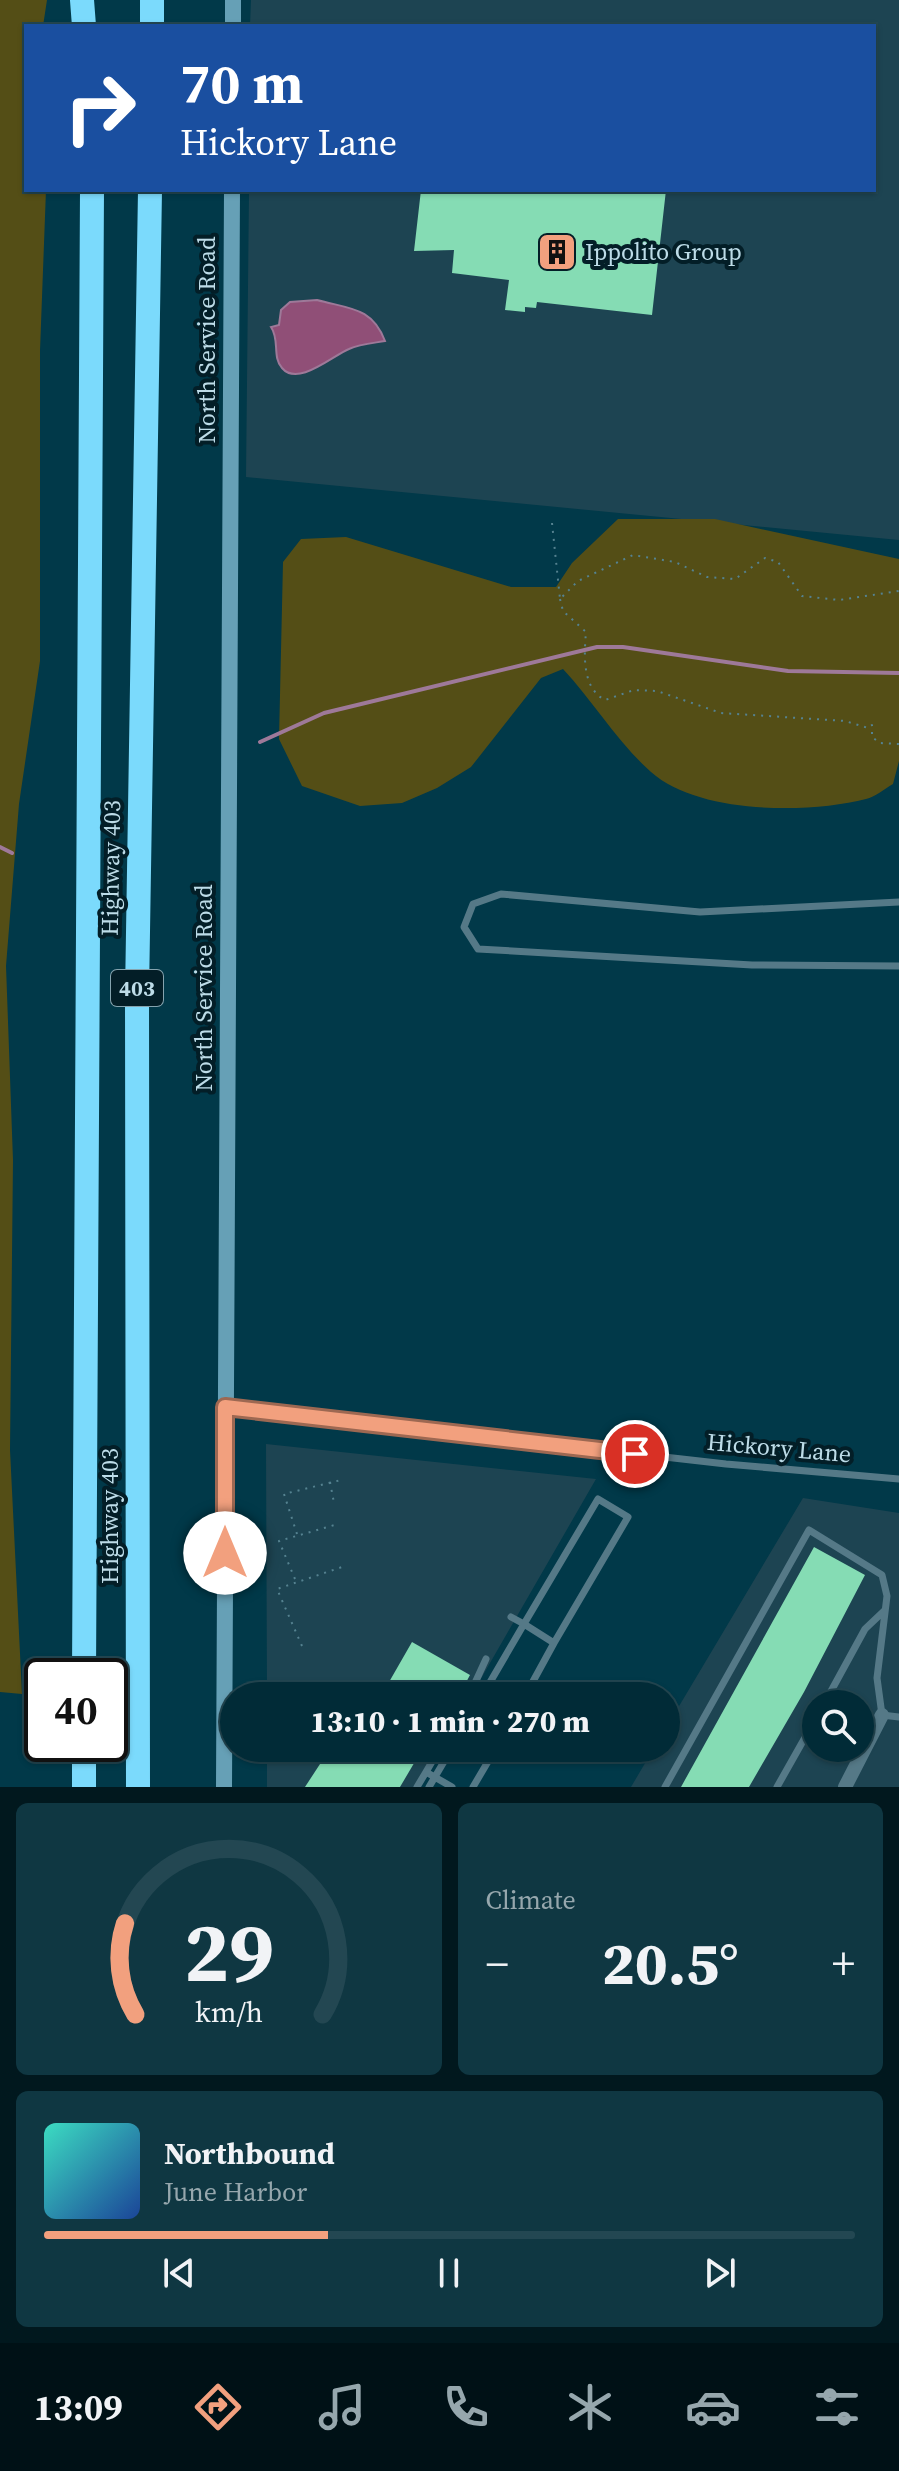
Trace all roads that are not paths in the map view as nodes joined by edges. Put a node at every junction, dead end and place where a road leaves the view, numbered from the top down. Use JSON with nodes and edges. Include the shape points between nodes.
{"nodes":[{"id":1,"x":82,"y":0,"type":"edge"},
{"id":2,"x":95,"y":0,"type":"edge"},
{"id":3,"x":152,"y":0,"type":"edge"},
{"id":4,"x":233,"y":0,"type":"edge"},
{"id":5,"x":84,"y":24,"type":"edge"},
{"id":6,"x":95,"y":24,"type":"edge"},
{"id":7,"x":152,"y":24,"type":"edge"},
{"id":8,"x":233,"y":24,"type":"edge"},
{"id":9,"x":92,"y":192,"type":"edge"},
{"id":10,"x":150,"y":192,"type":"edge"},
{"id":11,"x":232,"y":192,"type":"edge"},
{"id":12,"x":899,"y":902,"type":"edge"},
{"id":13,"x":899,"y":966,"type":"edge"},
{"id":14,"x":225,"y":1407,"type":"junction"},
{"id":15,"x":899,"y":1479,"type":"edge"},
{"id":16,"x":884,"y":1611,"type":"junction"},
{"id":17,"x":511,"y":1617,"type":"dead end"},
{"id":18,"x":524,"y":1624,"type":"junction"},
{"id":19,"x":554,"y":1643,"type":"junction"},
{"id":20,"x":84,"y":1658,"type":"edge"},
{"id":21,"x":486,"y":1659,"type":"dead end"},
{"id":22,"x":475,"y":1682,"type":"edge"},
{"id":23,"x":490,"y":1682,"type":"edge"},
{"id":24,"x":533,"y":1682,"type":"edge"},
{"id":25,"x":832,"y":1690,"type":"edge"},
{"id":26,"x":882,"y":1715,"type":"junction"},
{"id":27,"x":899,"y":1717,"type":"edge"},
{"id":28,"x":802,"y":1743,"type":"edge"},
{"id":29,"x":84,"y":1762,"type":"edge"},
{"id":30,"x":432,"y":1762,"type":"edge"},
{"id":31,"x":444,"y":1762,"type":"edge"},
{"id":32,"x":488,"y":1762,"type":"edge"},
{"id":33,"x":426,"y":1772,"type":"junction"},
{"id":34,"x":435,"y":1777,"type":"junction"},
{"id":35,"x":84,"y":1787,"type":"edge"},
{"id":36,"x":138,"y":1787,"type":"edge"},
{"id":37,"x":224,"y":1787,"type":"edge"},
{"id":38,"x":417,"y":1787,"type":"edge"},
{"id":39,"x":429,"y":1787,"type":"edge"},
{"id":40,"x":452,"y":1787,"type":"edge"},
{"id":41,"x":473,"y":1787,"type":"edge"},
{"id":42,"x":665,"y":1787,"type":"edge"},
{"id":43,"x":777,"y":1787,"type":"edge"},
{"id":44,"x":845,"y":1787,"type":"edge"}],
"edges":[{"from":1,"to":5,"type":"highway"},
{"from":2,"to":6,"type":"highway"},
{"from":3,"to":7,"type":"highway"},
{"from":4,"to":8,"type":"street"},
{"from":9,"to":20,"type":"highway","name":"Highway 403","number":"403"},
{"from":10,"to":36,"type":"highway","name":"Highway 403","number":"403","via":[[137,994]]},
{"from":11,"to":14,"type":"street","name":"North Service Road"},
{"from":12,"to":13,"type":"lane","via":[[700,912],[501,894],[473,904],[464,927],[478,949],[752,965]]},
{"from":14,"to":15,"type":"lane","name":"Hickory Lane"},
{"from":14,"to":37,"type":"street","name":"North Service Road"},
{"from":16,"to":25,"type":"lane","via":[[865,1629]]},
{"from":16,"to":26,"type":"lane","via":[[877,1678]]},
{"from":16,"to":42,"type":"lane","via":[[885,1583],[877,1569],[809,1530]]},
{"from":17,"to":18,"type":"lane"},
{"from":18,"to":19,"type":"lane"},
{"from":18,"to":19,"type":"lane","via":[[598,1499],[628,1517]]},
{"from":18,"to":23,"type":"lane"},
{"from":19,"to":24,"type":"lane"},
{"from":21,"to":22,"type":"lane"},
{"from":26,"to":27,"type":"lane"},
{"from":26,"to":44,"type":"street"},
{"from":28,"to":43,"type":"lane"},
{"from":29,"to":35,"type":"highway"},
{"from":30,"to":33,"type":"lane"},
{"from":31,"to":34,"type":"lane"},
{"from":32,"to":41,"type":"lane"},
{"from":33,"to":34,"type":"lane"},
{"from":33,"to":38,"type":"lane"},
{"from":34,"to":39,"type":"lane"},
{"from":34,"to":40,"type":"lane"}]}
